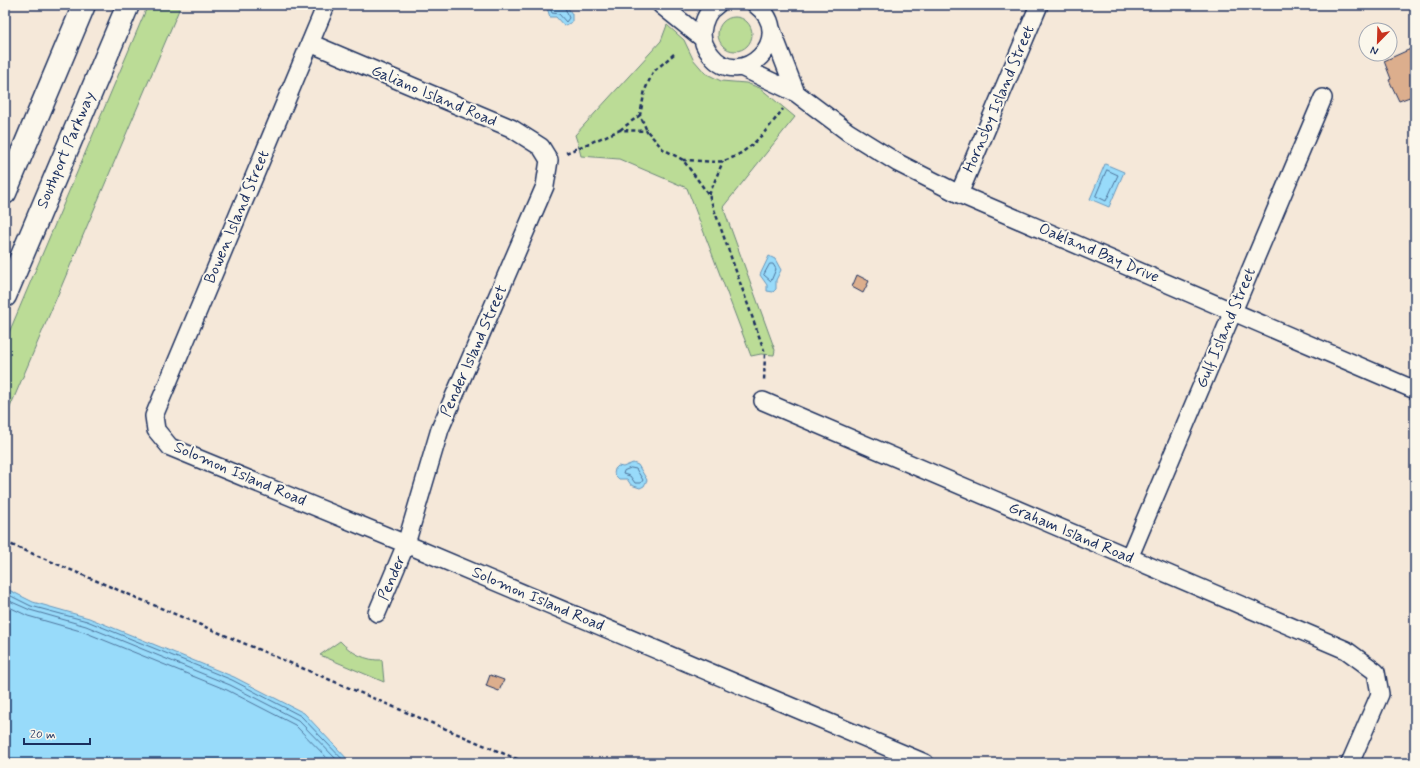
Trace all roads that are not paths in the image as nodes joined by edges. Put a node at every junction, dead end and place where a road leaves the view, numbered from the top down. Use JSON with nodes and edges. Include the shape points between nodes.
{"nodes":[{"id":1,"x":84,"y":5,"type":"edge"},
{"id":2,"x":128,"y":5,"type":"edge"},
{"id":3,"x":326,"y":5,"type":"edge"},
{"id":4,"x":661,"y":5,"type":"edge"},
{"id":5,"x":717,"y":5,"type":"edge"},
{"id":6,"x":756,"y":5,"type":"edge"},
{"id":7,"x":1039,"y":5,"type":"edge"},
{"id":8,"x":768,"y":19,"type":"junction"},
{"id":9,"x":702,"y":38,"type":"junction"},
{"id":10,"x":310,"y":44,"type":"junction"},
{"id":11,"x":741,"y":67,"type":"junction"},
{"id":12,"x":796,"y":93,"type":"junction"},
{"id":13,"x":1323,"y":98,"type":"dead end"},
{"id":14,"x":549,"y":160,"type":"joint"},
{"id":15,"x":5,"y":193,"type":"edge"},
{"id":16,"x":960,"y":194,"type":"junction"},
{"id":17,"x":5,"y":296,"type":"edge"},
{"id":18,"x":1234,"y":311,"type":"junction"},
{"id":19,"x":1415,"y":390,"type":"edge"},
{"id":20,"x":763,"y":401,"type":"road end"},
{"id":21,"x":156,"y":430,"type":"joint"},
{"id":22,"x":406,"y":544,"type":"junction"},
{"id":23,"x":1129,"y":558,"type":"junction"},
{"id":24,"x":377,"y":613,"type":"dead end"},
{"id":25,"x":924,"y":763,"type":"edge"},
{"id":26,"x":1350,"y":763,"type":"edge"}],
"edges":[{"from":1,"to":15,"type":"main road"},
{"from":2,"to":17,"type":"main road","name":"Southport Parkway"},
{"from":3,"to":10,"type":"street","name":"Bowen Island Street"},
{"from":4,"to":9,"type":"street"},
{"from":5,"to":9,"type":"street","via":[[706,17]]},
{"from":6,"to":8,"type":"street"},
{"from":7,"to":16,"type":"street","name":"Hornsby Island Street"},
{"from":8,"to":11,"type":"street","via":[[771,28],[770,40],[764,54],[755,62]]},
{"from":8,"to":12,"type":"street"},
{"from":9,"to":11,"type":"street","name":"Oakland Bay Drive","via":[[713,58],[723,65]]},
{"from":10,"to":14,"type":"street","name":"Galiano Island Road","via":[[511,128],[541,147]]},
{"from":10,"to":21,"type":"street","name":"Bowen Island Street","via":[[154,416]]},
{"from":11,"to":12,"type":"street","name":"Oakland Bay Drive"},
{"from":12,"to":16,"type":"street","name":"Oakland Bay Drive","via":[[848,132],[898,163]]},
{"from":13,"to":18,"type":"street","name":"Gulf Island Street"},
{"from":14,"to":22,"type":"street","name":"Pender Island Street","via":[[546,186],[440,429]]},
{"from":16,"to":18,"type":"street","name":"Oakland Bay Drive"},
{"from":18,"to":19,"type":"street","name":"Oakland Bay Drive"},
{"from":18,"to":23,"type":"street","name":"Gulf Island Street"},
{"from":20,"to":23,"type":"street","name":"Graham Island Road"},
{"from":21,"to":22,"type":"street","name":"Solomon Island Road","via":[[170,447]]},
{"from":22,"to":24,"type":"street","name":"Pender"},
{"from":22,"to":25,"type":"street","name":"Solomon Island Road"},
{"from":23,"to":26,"type":"street","name":"Graham Island Road","via":[[1346,650],[1376,672],[1380,694]]}]}
